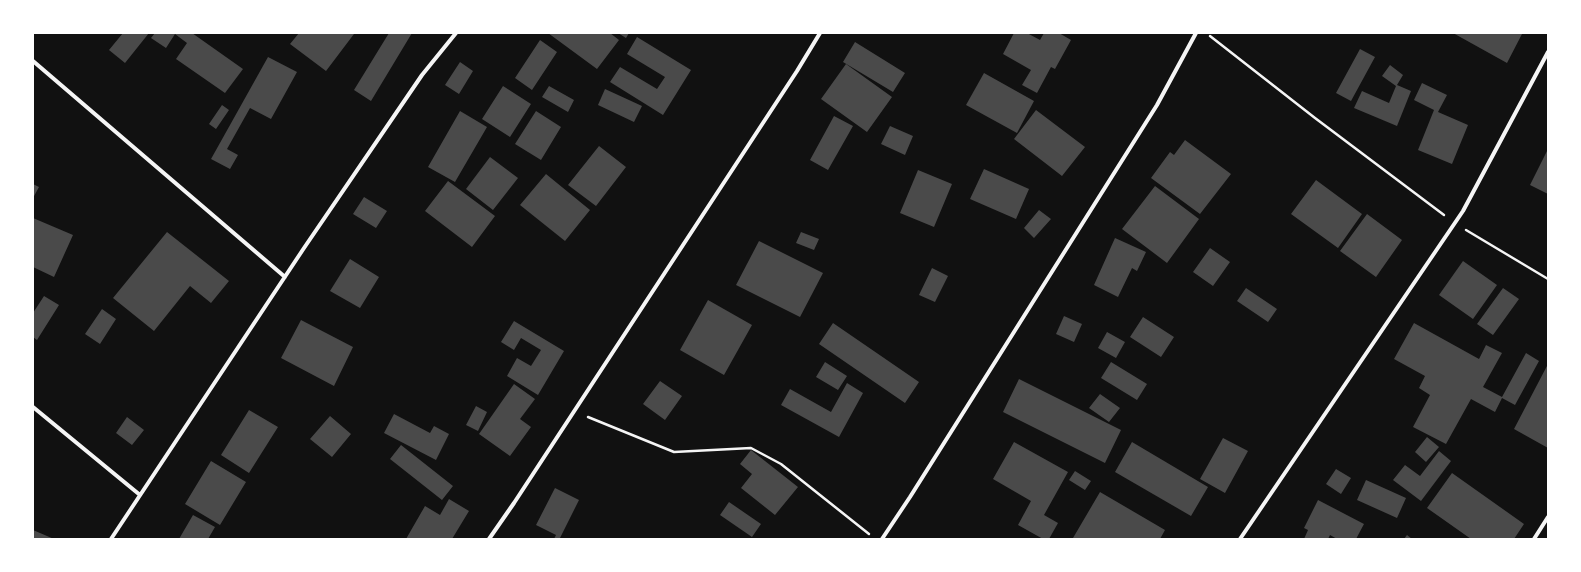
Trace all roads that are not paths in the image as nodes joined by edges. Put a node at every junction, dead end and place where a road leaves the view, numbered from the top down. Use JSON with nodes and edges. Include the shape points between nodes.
{"nodes":[{"id":1,"x":456,"y":33,"type":"edge"},
{"id":2,"x":820,"y":33,"type":"edge"},
{"id":3,"x":1196,"y":33,"type":"edge"},
{"id":4,"x":1548,"y":52,"type":"edge"},
{"id":5,"x":33,"y":61,"type":"edge"},
{"id":6,"x":285,"y":277,"type":"junction"},
{"id":7,"x":33,"y":407,"type":"edge"},
{"id":8,"x":140,"y":495,"type":"junction"},
{"id":9,"x":1548,"y":517,"type":"edge"},
{"id":10,"x":111,"y":539,"type":"edge"},
{"id":11,"x":489,"y":539,"type":"edge"},
{"id":12,"x":882,"y":539,"type":"edge"},
{"id":13,"x":1240,"y":539,"type":"edge"},
{"id":14,"x":1534,"y":539,"type":"edge"}],
"edges":[{"from":1,"to":6,"type":"street","via":[[422,75]]},
{"from":2,"to":11,"type":"street","via":[[793,78]]},
{"from":3,"to":12,"type":"street","via":[[1157,105]]},
{"from":4,"to":13,"type":"street","via":[[1462,211]]},
{"from":5,"to":6,"type":"street"},
{"from":6,"to":8,"type":"street"},
{"from":7,"to":8,"type":"street"},
{"from":8,"to":10,"type":"street"},
{"from":9,"to":14,"type":"street"}]}
